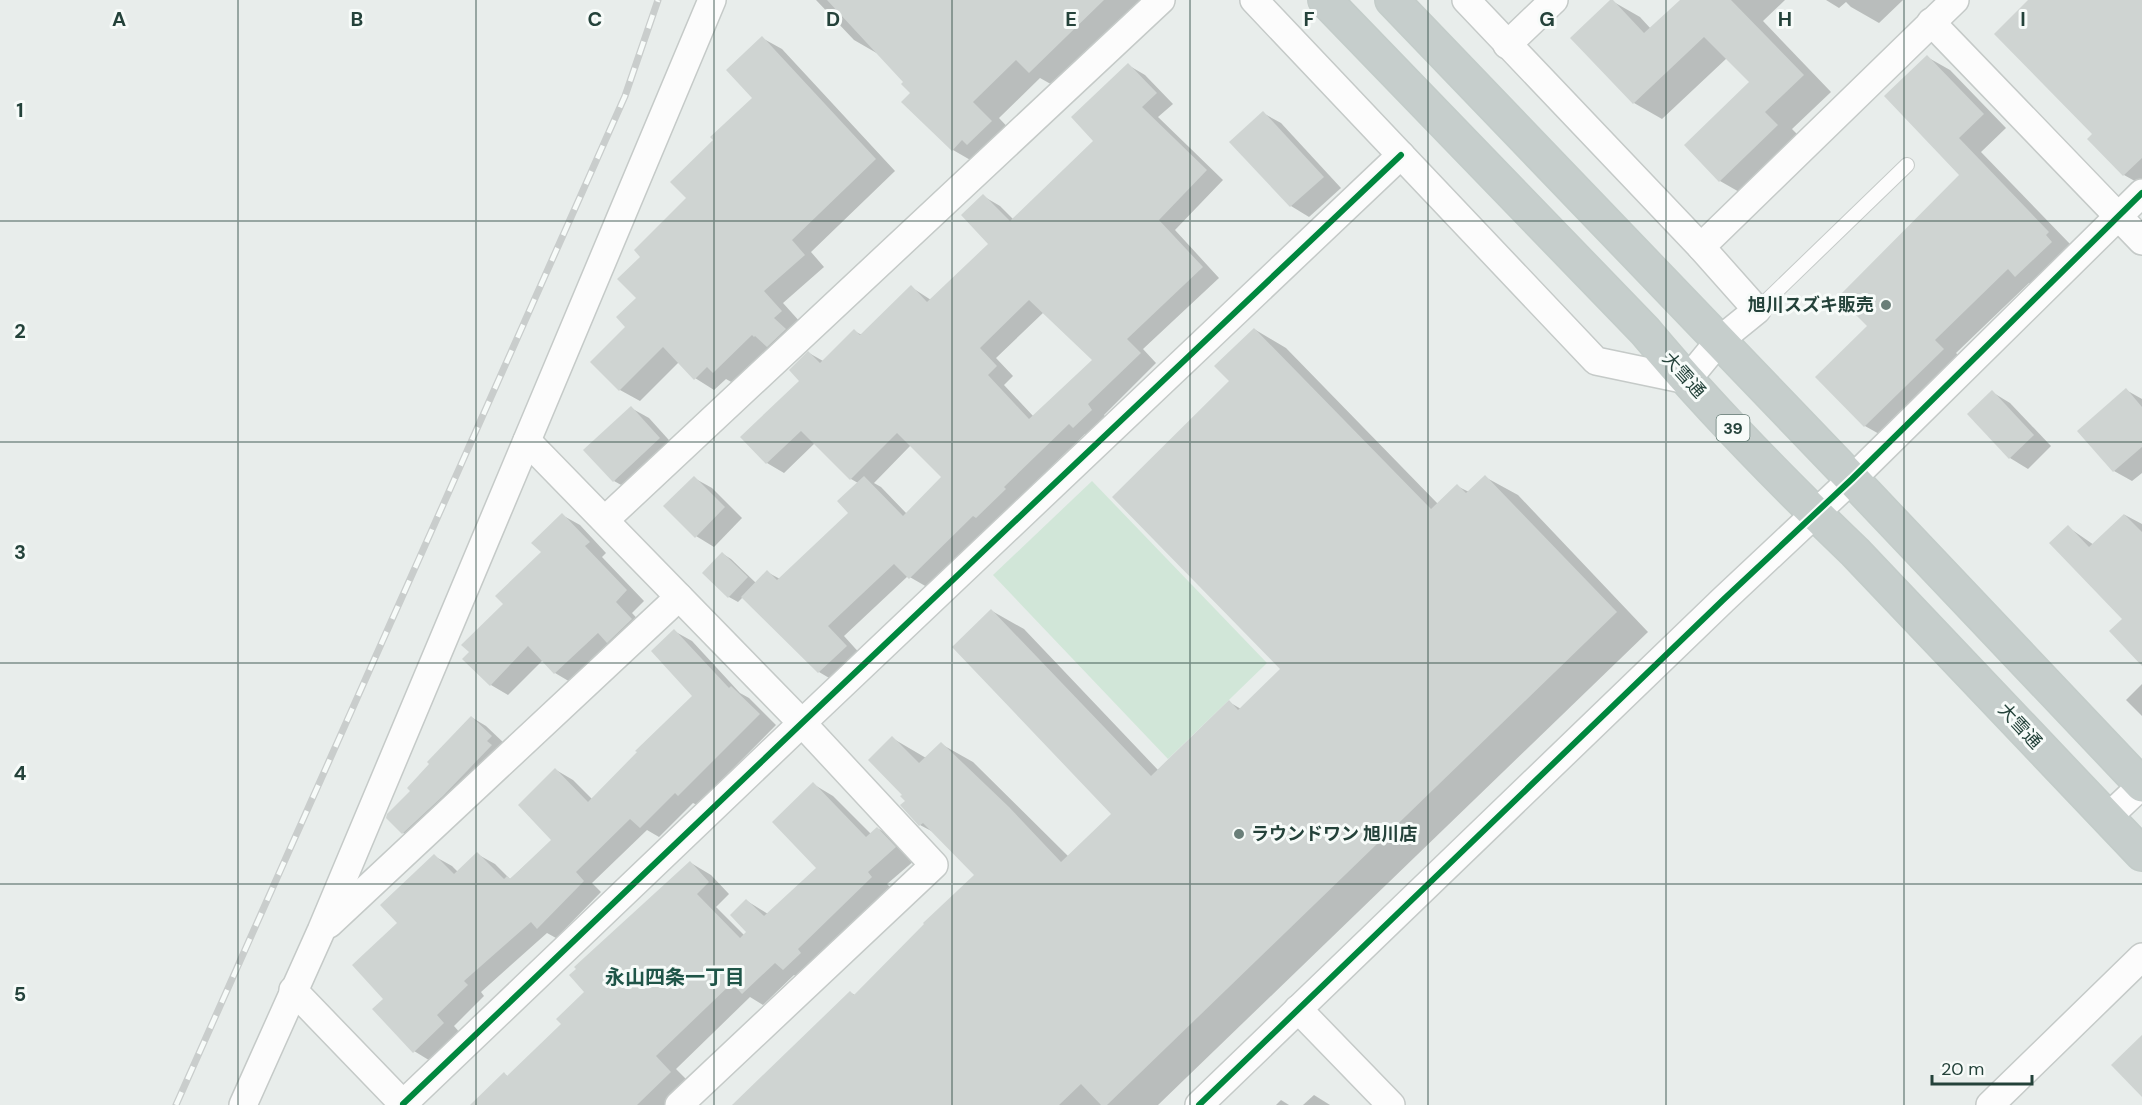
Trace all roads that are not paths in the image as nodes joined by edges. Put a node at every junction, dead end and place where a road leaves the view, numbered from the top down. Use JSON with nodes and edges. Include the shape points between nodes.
{"nodes":[{"id":1,"x":712,"y":0,"type":"edge"},
{"id":2,"x":1161,"y":0,"type":"edge"},
{"id":3,"x":1254,"y":0,"type":"edge"},
{"id":4,"x":1325,"y":0,"type":"edge"},
{"id":5,"x":1392,"y":0,"type":"edge"},
{"id":6,"x":1466,"y":0,"type":"edge"},
{"id":7,"x":1554,"y":0,"type":"edge"},
{"id":8,"x":1955,"y":0,"type":"edge"},
{"id":9,"x":1931,"y":22,"type":"junction"},
{"id":10,"x":1508,"y":45,"type":"junction"},
{"id":11,"x":1401,"y":155,"type":"junction"},
{"id":12,"x":1907,"y":165,"type":"dead end"},
{"id":13,"x":2142,"y":193,"type":"edge"},
{"id":14,"x":2118,"y":216,"type":"junction"},
{"id":15,"x":2142,"y":241,"type":"edge"},
{"id":16,"x":1701,"y":247,"type":"junction"},
{"id":17,"x":1757,"y":310,"type":"junction"},
{"id":18,"x":1720,"y":340,"type":"junction"},
{"id":19,"x":1687,"y":380,"type":"junction"},
{"id":20,"x":526,"y":441,"type":"junction"},
{"id":21,"x":1852,"y":479,"type":"junction"},
{"id":22,"x":1814,"y":513,"type":"junction"},
{"id":23,"x":605,"y":520,"type":"junction"},
{"id":24,"x":679,"y":597,"type":"junction"},
{"id":25,"x":802,"y":723,"type":"junction"},
{"id":26,"x":2142,"y":785,"type":"edge"},
{"id":27,"x":2107,"y":818,"type":"junction"},
{"id":28,"x":2142,"y":854,"type":"edge"},
{"id":29,"x":321,"y":931,"type":"junction"},
{"id":30,"x":2142,"y":957,"type":"edge"},
{"id":31,"x":293,"y":990,"type":"junction"},
{"id":32,"x":1298,"y":1009,"type":"junction"},
{"id":33,"x":243,"y":1105,"type":"edge"},
{"id":34,"x":404,"y":1105,"type":"edge"},
{"id":35,"x":679,"y":1105,"type":"edge"},
{"id":36,"x":1199,"y":1105,"type":"edge"},
{"id":37,"x":1391,"y":1105,"type":"edge"},
{"id":38,"x":1990,"y":1105,"type":"edge"}],
"edges":[{"from":1,"to":20,"type":"street"},
{"from":2,"to":23,"type":"street"},
{"from":3,"to":11,"type":"street"},
{"from":4,"to":19,"type":"highway","name":"大雪通","number":"39","via":[[1645,331]]},
{"from":5,"to":18,"type":"highway"},
{"from":6,"to":10,"type":"street"},
{"from":7,"to":10,"type":"street"},
{"from":8,"to":9,"type":"street"},
{"from":9,"to":14,"type":"street"},
{"from":9,"to":16,"type":"street"},
{"from":10,"to":16,"type":"street"},
{"from":11,"to":19,"type":"street","via":[[1596,361]]},
{"from":11,"to":25,"type":"street"},
{"from":12,"to":17,"type":"lane"},
{"from":13,"to":14,"type":"street"},
{"from":14,"to":15,"type":"street"},
{"from":14,"to":21,"type":"street"},
{"from":16,"to":17,"type":"street"},
{"from":17,"to":18,"type":"street"},
{"from":18,"to":19,"type":"street"},
{"from":18,"to":21,"type":"highway"},
{"from":19,"to":22,"type":"highway","name":"大雪通","number":"39"},
{"from":20,"to":23,"type":"street"},
{"from":20,"to":29,"type":"street"},
{"from":21,"to":22,"type":"street"},
{"from":21,"to":26,"type":"highway"},
{"from":22,"to":27,"type":"highway","name":"大雪通","number":"39"},
{"from":22,"to":32,"type":"street"},
{"from":23,"to":24,"type":"street"},
{"from":24,"to":25,"type":"street"},
{"from":24,"to":29,"type":"street"},
{"from":25,"to":34,"type":"street"},
{"from":25,"to":35,"type":"street","via":[[933,865]]},
{"from":26,"to":27,"type":"street"},
{"from":27,"to":28,"type":"highway","name":"大雪通","number":"39"},
{"from":29,"to":31,"type":"street"},
{"from":30,"to":38,"type":"street"},
{"from":31,"to":33,"type":"street"},
{"from":31,"to":34,"type":"street"},
{"from":32,"to":36,"type":"street"},
{"from":32,"to":37,"type":"street"}]}
